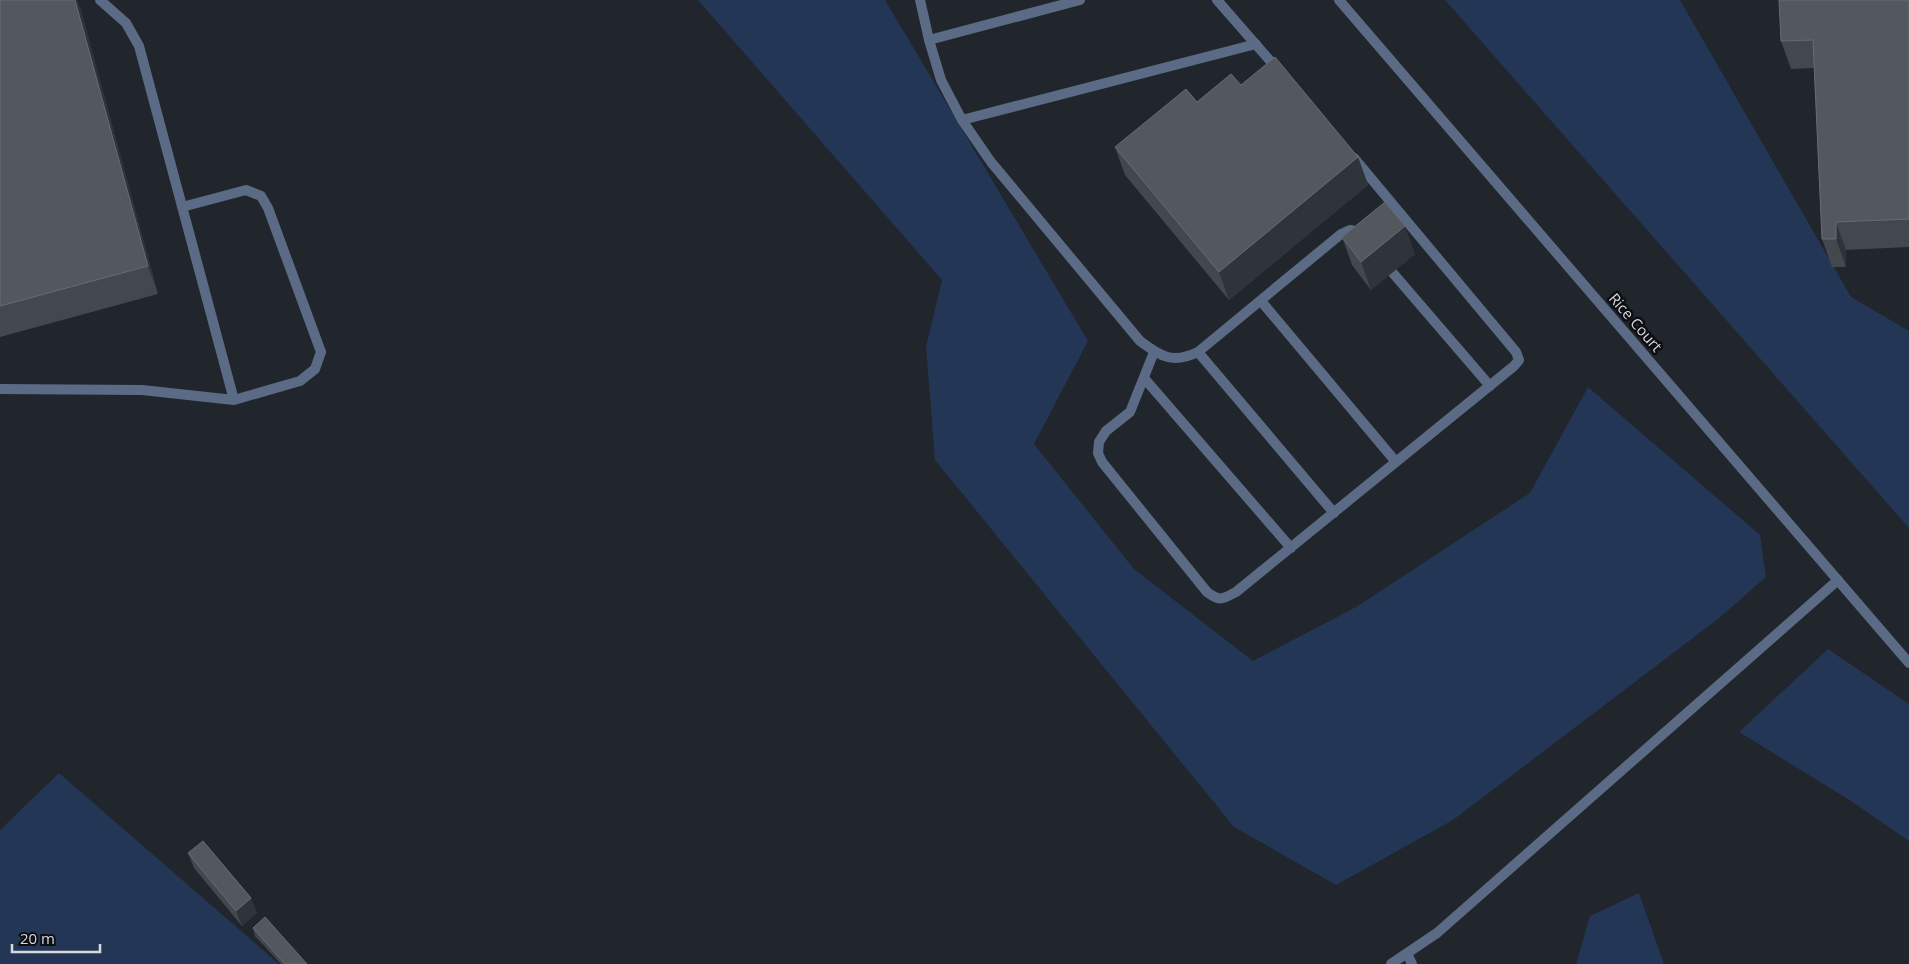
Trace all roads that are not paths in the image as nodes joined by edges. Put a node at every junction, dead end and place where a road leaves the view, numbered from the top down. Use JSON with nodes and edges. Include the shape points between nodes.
{"nodes":[{"id":1,"x":100,"y":0,"type":"edge"},
{"id":2,"x":920,"y":0,"type":"edge"},
{"id":3,"x":1080,"y":0,"type":"edge"},
{"id":4,"x":1217,"y":0,"type":"edge"},
{"id":5,"x":1340,"y":0,"type":"edge"},
{"id":6,"x":929,"y":40,"type":"junction"},
{"id":7,"x":1256,"y":44,"type":"junction"},
{"id":8,"x":1289,"y":82,"type":"edge"},
{"id":9,"x":962,"y":120,"type":"junction"},
{"id":10,"x":1347,"y":150,"type":"edge"},
{"id":11,"x":182,"y":207,"type":"junction"},
{"id":12,"x":1368,"y":243,"type":"edge"},
{"id":13,"x":1392,"y":272,"type":"dead end"},
{"id":14,"x":1261,"y":301,"type":"junction"},
{"id":15,"x":1154,"y":352,"type":"junction"},
{"id":16,"x":1198,"y":352,"type":"junction"},
{"id":17,"x":1144,"y":378,"type":"junction"},
{"id":18,"x":1490,"y":386,"type":"junction"},
{"id":19,"x":0,"y":389,"type":"edge"},
{"id":20,"x":234,"y":400,"type":"junction"},
{"id":21,"x":1396,"y":462,"type":"junction"},
{"id":22,"x":1334,"y":513,"type":"junction"},
{"id":23,"x":1291,"y":548,"type":"junction"},
{"id":24,"x":1838,"y":580,"type":"junction"},
{"id":25,"x":1909,"y":662,"type":"edge"},
{"id":26,"x":1407,"y":953,"type":"junction"},
{"id":27,"x":1390,"y":964,"type":"edge"},
{"id":28,"x":1412,"y":964,"type":"edge"}],
"edges":[{"from":1,"to":11,"type":"street","via":[[126,23],[139,46]]},
{"from":2,"to":6,"type":"street"},
{"from":3,"to":6,"type":"street"},
{"from":4,"to":7,"type":"street"},
{"from":5,"to":24,"type":"street","name":"Rice Court"},
{"from":6,"to":9,"type":"street","via":[[941,80]]},
{"from":7,"to":8,"type":"street"},
{"from":7,"to":9,"type":"street"},
{"from":9,"to":15,"type":"street","via":[[1009,184],[1140,341]]},
{"from":10,"to":18,"type":"street","via":[[1516,352],[1519,360]]},
{"from":11,"to":20,"type":"street"},
{"from":11,"to":20,"type":"street","via":[[246,190],[261,196],[321,352],[315,369],[300,382]]},
{"from":12,"to":14,"type":"street","via":[[1358,232],[1350,230],[1341,234]]},
{"from":13,"to":18,"type":"street"},
{"from":14,"to":16,"type":"street"},
{"from":14,"to":21,"type":"street"},
{"from":15,"to":16,"type":"street","via":[[1171,358],[1184,358]]},
{"from":15,"to":17,"type":"street"},
{"from":16,"to":22,"type":"street"},
{"from":17,"to":23,"type":"street"},
{"from":17,"to":23,"type":"street","via":[[1130,412],[1106,432],[1099,442],[1098,452],[1102,462],[1207,592],[1222,599],[1236,592]]},
{"from":18,"to":21,"type":"street"},
{"from":19,"to":20,"type":"street","via":[[142,390]]},
{"from":21,"to":22,"type":"street"},
{"from":22,"to":23,"type":"street"},
{"from":24,"to":25,"type":"street","name":"Rice Court"},
{"from":24,"to":26,"type":"street","via":[[1437,933]]},
{"from":26,"to":27,"type":"street"},
{"from":26,"to":28,"type":"street"}]}
